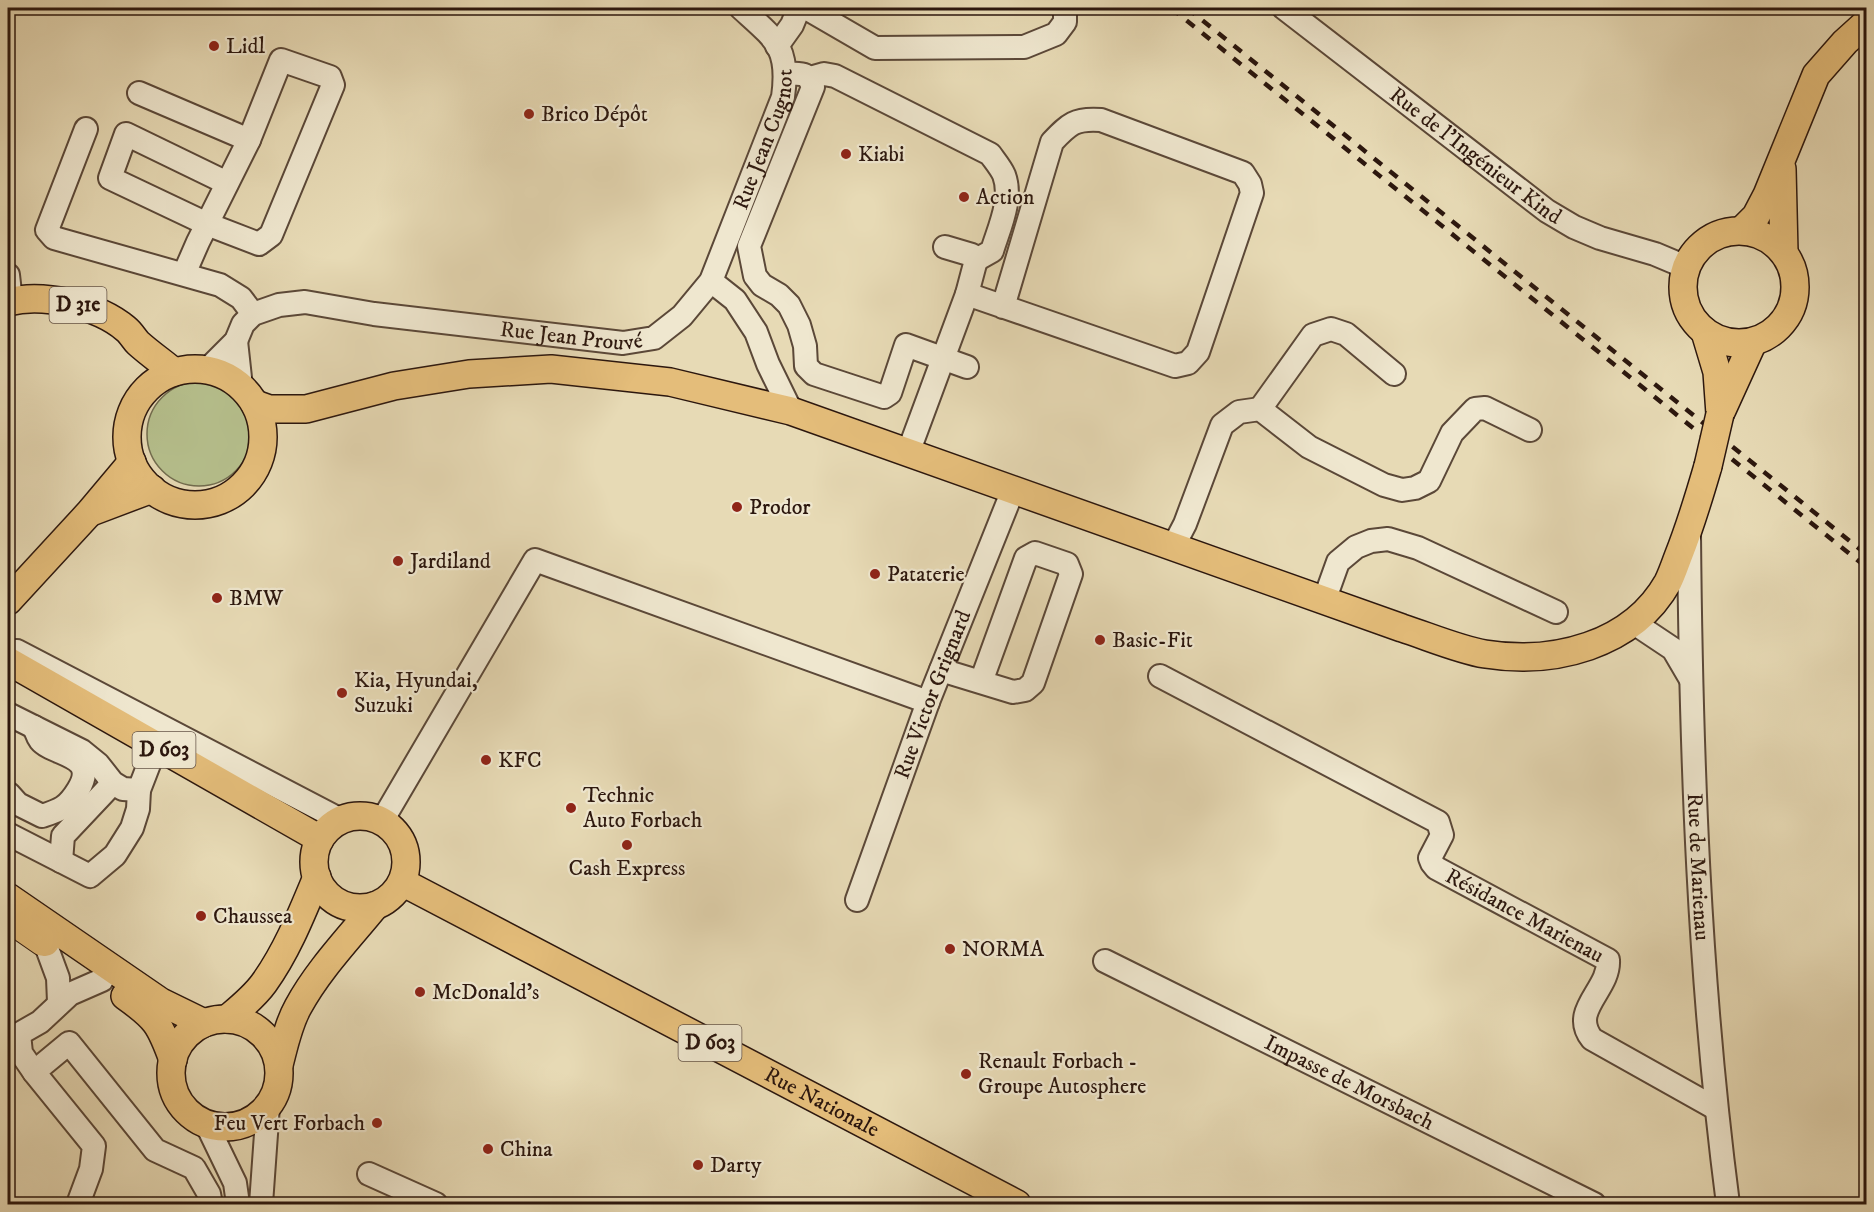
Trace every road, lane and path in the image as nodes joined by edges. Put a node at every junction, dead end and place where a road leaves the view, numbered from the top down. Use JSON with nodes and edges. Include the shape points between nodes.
{"nodes":[{"id":1,"x":741,"y":8,"type":"edge"},
{"id":2,"x":799,"y":8,"type":"edge"},
{"id":3,"x":806,"y":8,"type":"edge"},
{"id":4,"x":1065,"y":8,"type":"edge"},
{"id":5,"x":1284,"y":8,"type":"edge"},
{"id":6,"x":1866,"y":23,"type":"edge"},
{"id":7,"x":777,"y":46,"type":"junction"},
{"id":8,"x":786,"y":74,"type":"junction"},
{"id":9,"x":810,"y":78,"type":"junction"},
{"id":10,"x":139,"y":93,"type":"dead end"},
{"id":11,"x":86,"y":129,"type":"dead end"},
{"id":12,"x":249,"y":140,"type":"junction"},
{"id":13,"x":1782,"y":162,"type":"junction"},
{"id":14,"x":227,"y":183,"type":"junction"},
{"id":15,"x":748,"y":186,"type":"junction"},
{"id":16,"x":770,"y":195,"type":"junction"},
{"id":17,"x":207,"y":224,"type":"junction"},
{"id":18,"x":1742,"y":230,"type":"junction"},
{"id":19,"x":945,"y":247,"type":"dead end"},
{"id":20,"x":1784,"y":252,"type":"junction"},
{"id":21,"x":1686,"y":267,"type":"junction"},
{"id":22,"x":184,"y":274,"type":"junction"},
{"id":23,"x":972,"y":277,"type":"junction"},
{"id":24,"x":711,"y":281,"type":"junction"},
{"id":25,"x":9,"y":293,"type":"edge"},
{"id":26,"x":1003,"y":307,"type":"junction"},
{"id":27,"x":254,"y":314,"type":"junction"},
{"id":28,"x":1706,"y":332,"type":"junction"},
{"id":29,"x":237,"y":341,"type":"junction"},
{"id":30,"x":1753,"y":342,"type":"junction"},
{"id":31,"x":138,"y":343,"type":"junction"},
{"id":32,"x":943,"y":359,"type":"junction"},
{"id":33,"x":967,"y":367,"type":"dead end"},
{"id":34,"x":207,"y":369,"type":"junction"},
{"id":35,"x":174,"y":372,"type":"junction"},
{"id":36,"x":1394,"y":374,"type":"dead end"},
{"id":37,"x":145,"y":390,"type":"junction"},
{"id":38,"x":248,"y":395,"type":"junction"},
{"id":39,"x":306,"y":408,"type":"junction"},
{"id":40,"x":1260,"y":409,"type":"junction"},
{"id":41,"x":791,"y":411,"type":"junction"},
{"id":42,"x":1720,"y":414,"type":"junction"},
{"id":43,"x":1530,"y":430,"type":"dead end"},
{"id":44,"x":263,"y":438,"type":"junction"},
{"id":45,"x":908,"y":453,"type":"junction"},
{"id":46,"x":132,"y":462,"type":"junction"},
{"id":47,"x":152,"y":489,"type":"junction"},
{"id":48,"x":1013,"y":490,"type":"junction"},
{"id":49,"x":90,"y":512,"type":"junction"},
{"id":50,"x":1689,"y":529,"type":"junction"},
{"id":51,"x":1173,"y":547,"type":"junction"},
{"id":52,"x":8,"y":601,"type":"edge"},
{"id":53,"x":1324,"y":601,"type":"junction"},
{"id":54,"x":1556,"y":612,"type":"dead end"},
{"id":55,"x":1634,"y":623,"type":"junction"},
{"id":56,"x":8,"y":652,"type":"edge"},
{"id":57,"x":8,"y":662,"type":"edge"},
{"id":58,"x":941,"y":670,"type":"junction"},
{"id":59,"x":1160,"y":676,"type":"dead end"},
{"id":60,"x":1691,"y":680,"type":"junction"},
{"id":61,"x":981,"y":682,"type":"junction"},
{"id":62,"x":928,"y":702,"type":"junction"},
{"id":63,"x":8,"y":714,"type":"edge"},
{"id":64,"x":34,"y":727,"type":"junction"},
{"id":65,"x":156,"y":746,"type":"junction"},
{"id":66,"x":113,"y":783,"type":"junction"},
{"id":67,"x":139,"y":790,"type":"junction"},
{"id":68,"x":8,"y":793,"type":"edge"},
{"id":69,"x":341,"y":820,"type":"junction"},
{"id":70,"x":382,"y":821,"type":"junction"},
{"id":71,"x":8,"y":834,"type":"edge"},
{"id":72,"x":320,"y":839,"type":"junction"},
{"id":73,"x":61,"y":861,"type":"junction"},
{"id":74,"x":317,"y":877,"type":"junction"},
{"id":75,"x":402,"y":882,"type":"junction"},
{"id":76,"x":8,"y":897,"type":"edge"},
{"id":77,"x":857,"y":900,"type":"dead end"},
{"id":78,"x":375,"y":906,"type":"junction"},
{"id":79,"x":8,"y":915,"type":"edge"},
{"id":80,"x":44,"y":940,"type":"junction"},
{"id":81,"x":1105,"y":961,"type":"dead end"},
{"id":82,"x":102,"y":980,"type":"junction"},
{"id":83,"x":59,"y":1002,"type":"junction"},
{"id":84,"x":216,"y":1021,"type":"junction"},
{"id":85,"x":13,"y":1033,"type":"edge"},
{"id":86,"x":173,"y":1060,"type":"junction"},
{"id":87,"x":279,"y":1065,"type":"junction"},
{"id":88,"x":34,"y":1072,"type":"junction"},
{"id":89,"x":268,"y":1106,"type":"junction"},
{"id":90,"x":1715,"y":1108,"type":"junction"},
{"id":91,"x":206,"y":1123,"type":"junction"},
{"id":92,"x":369,"y":1174,"type":"dead end"},
{"id":93,"x":78,"y":1204,"type":"edge"},
{"id":94,"x":211,"y":1204,"type":"edge"},
{"id":95,"x":238,"y":1204,"type":"edge"},
{"id":96,"x":261,"y":1204,"type":"edge"},
{"id":97,"x":436,"y":1204,"type":"edge"},
{"id":98,"x":1017,"y":1204,"type":"edge"},
{"id":99,"x":1594,"y":1204,"type":"edge"},
{"id":100,"x":1728,"y":1204,"type":"edge"}],
"edges":[{"from":1,"to":7,"type":"street","name":"Rue Jean Cugnot","via":[[774,38]]},
{"from":2,"to":7,"type":"street"},
{"from":3,"to":4,"type":"street","via":[[875,48],[1024,47],[1056,34],[1065,22]]},
{"from":5,"to":21,"type":"street","name":"Rue de l'Ingénieur Kind","via":[[1547,211],[1600,238]]},
{"from":6,"to":13,"type":"main road","via":[[1816,75]]},
{"from":7,"to":8,"type":"street","name":"Rue Jean Cugnot"},
{"from":8,"to":9,"type":"street","via":[[805,74]]},
{"from":8,"to":15,"type":"street","name":"Rue Jean Cugnot","via":[[783,97]]},
{"from":9,"to":16,"type":"street","via":[[813,87]]},
{"from":9,"to":23,"type":"street","via":[[835,76],[990,154],[1004,175],[1005,208],[992,251]]},
{"from":10,"to":12,"type":"street"},
{"from":11,"to":22,"type":"street","via":[[47,230],[54,238]]},
{"from":12,"to":14,"type":"street"},
{"from":12,"to":17,"type":"street","via":[[280,60],[330,76],[333,85],[271,235],[259,244]]},
{"from":13,"to":18,"type":"main road","via":[[1756,216]]},
{"from":13,"to":20,"type":"main road"},
{"from":14,"to":17,"type":"street"},
{"from":14,"to":17,"type":"street","via":[[126,134],[110,178]]},
{"from":15,"to":16,"type":"street"},
{"from":15,"to":24,"type":"street","name":"Rue Jean Cugnot"},
{"from":16,"to":32,"type":"street","via":[[749,246],[751,260],[762,285],[789,305],[805,346],[806,366],[814,374],[884,397],[890,393],[906,345]]},
{"from":17,"to":22,"type":"street"},
{"from":18,"to":20,"type":"main road","via":[[1758,233]]},
{"from":18,"to":21,"type":"main road","via":[[1708,239]]},
{"from":19,"to":23,"type":"street","via":[[972,255]]},
{"from":20,"to":30,"type":"main road","via":[[1796,287],[1792,306],[1784,322]]},
{"from":21,"to":28,"type":"main road","via":[[1685,303]]},
{"from":22,"to":27,"type":"street","via":[[220,285],[241,298]]},
{"from":23,"to":26,"type":"street"},
{"from":23,"to":32,"type":"street"},
{"from":24,"to":27,"type":"street","name":"Rue Jean Prouvé","via":[[682,316],[654,338],[623,343],[374,314],[305,302],[279,305]]},
{"from":24,"to":41,"type":"street","via":[[735,300],[756,332]]},
{"from":25,"to":31,"type":"main road","number":"D 31e","via":[[71,303],[111,319],[127,329]]},
{"from":26,"to":26,"type":"street","via":[[1175,366],[1188,363],[1198,352],[1252,193],[1250,184],[1243,173],[1101,120],[1085,119],[1068,126],[1052,142]]},
{"from":27,"to":29,"type":"street","via":[[243,324]]},
{"from":28,"to":30,"type":"main road","via":[[1720,340]]},
{"from":28,"to":42,"type":"main road","via":[[1717,372]]},
{"from":29,"to":34,"type":"street"},
{"from":29,"to":38,"type":"street"},
{"from":30,"to":42,"type":"main road"},
{"from":31,"to":35,"type":"main road"},
{"from":31,"to":37,"type":"main road"},
{"from":32,"to":33,"type":"street"},
{"from":32,"to":45,"type":"street"},
{"from":34,"to":35,"type":"main road"},
{"from":34,"to":38,"type":"main road","via":[[225,376]]},
{"from":35,"to":37,"type":"main road"},
{"from":36,"to":40,"type":"street","via":[[1346,334],[1331,329],[1313,335]]},
{"from":37,"to":46,"type":"main road","via":[[128,424],[127,444]]},
{"from":38,"to":39,"type":"main road","via":[[269,410]]},
{"from":38,"to":44,"type":"main road","via":[[261,420]]},
{"from":39,"to":41,"type":"main road","via":[[404,384],[469,374],[550,369],[670,382]]},
{"from":39,"to":44,"type":"main road"},
{"from":40,"to":43,"type":"street","via":[[1309,447],[1384,485],[1402,490],[1429,481],[1452,433],[1475,410],[1485,408]]},
{"from":40,"to":51,"type":"street","via":[[1239,412],[1222,425]]},
{"from":41,"to":45,"type":"main road"},
{"from":42,"to":50,"type":"main road","bridge":true},
{"from":44,"to":47,"type":"main road","via":[[259,460],[249,479],[233,493],[213,502],[192,505],[170,500]]},
{"from":45,"to":48,"type":"main road"},
{"from":46,"to":47,"type":"main road"},
{"from":46,"to":49,"type":"main road"},
{"from":47,"to":49,"type":"main road"},
{"from":48,"to":51,"type":"main road"},
{"from":48,"to":58,"type":"street","name":"Rue Victor Grignard"},
{"from":49,"to":52,"type":"main road"},
{"from":50,"to":55,"type":"main road","via":[[1668,582]]},
{"from":50,"to":60,"type":"street","name":"Rue de Marienau"},
{"from":51,"to":53,"type":"main road"},
{"from":53,"to":54,"type":"street","via":[[1338,562],[1356,547],[1388,539],[1418,548]]},
{"from":53,"to":55,"type":"main road","via":[[1484,654],[1560,654],[1595,645]]},
{"from":55,"to":60,"type":"street","via":[[1673,649]]},
{"from":56,"to":69,"type":"street","via":[[16,651]]},
{"from":57,"to":65,"type":"main road","number":"D 603"},
{"from":58,"to":61,"type":"street"},
{"from":58,"to":62,"type":"street","name":"Rue Victor Grignard"},
{"from":59,"to":90,"type":"street","name":"Résidance Marienau","via":[[1438,822],[1442,835],[1430,858],[1436,868],[1608,960],[1608,970],[1583,1019],[1592,1039]]},
{"from":60,"to":90,"type":"street","name":"Rue de Marienau","via":[[1697,858]]},
{"from":61,"to":61,"type":"street","via":[[1013,692],[1033,683],[1071,574],[1067,564],[1035,553],[1026,558]]},
{"from":62,"to":70,"type":"street","via":[[535,560]]},
{"from":62,"to":77,"type":"street","name":"Rue Victor Grignard"},
{"from":63,"to":64,"type":"street"},
{"from":64,"to":66,"type":"street","via":[[82,751]]},
{"from":64,"to":68,"type":"street","via":[[41,741],[73,757],[84,777],[64,808],[52,812],[20,792]]},
{"from":65,"to":67,"type":"street"},
{"from":65,"to":72,"type":"main road","number":"D 603"},
{"from":66,"to":67,"type":"street","via":[[123,789]]},
{"from":66,"to":73,"type":"street","via":[[63,836]]},
{"from":67,"to":73,"type":"street","via":[[132,828],[115,855],[90,876]]},
{"from":69,"to":70,"type":"main road","via":[[361,816]]},
{"from":69,"to":72,"type":"main road"},
{"from":70,"to":75,"type":"main road","via":[[404,847],[406,865]]},
{"from":71,"to":73,"type":"street"},
{"from":72,"to":74,"type":"main road","via":[[314,858]]},
{"from":74,"to":78,"type":"main road","via":[[326,893],[340,903],[358,908]]},
{"from":74,"to":84,"type":"main road","via":[[289,940],[263,985],[243,1005]]},
{"from":75,"to":78,"type":"main road","via":[[391,896]]},
{"from":75,"to":98,"type":"main road","name":"Rue Nationale","number":"D 603"},
{"from":76,"to":84,"type":"main road","via":[[162,1002]]},
{"from":78,"to":87,"type":"main road","via":[[298,1008]]},
{"from":79,"to":80,"type":"highway"},
{"from":80,"to":82,"type":"main road"},
{"from":80,"to":83,"type":"street","via":[[58,978]]},
{"from":81,"to":99,"type":"street","name":"Impasse de Morsbach"},
{"from":82,"to":83,"type":"street"},
{"from":82,"to":86,"type":"main road","via":[[150,1013]]},
{"from":83,"to":85,"type":"street","via":[[40,1022]]},
{"from":84,"to":86,"type":"main road","via":[[190,1032],[179,1044]]},
{"from":84,"to":87,"type":"main road","via":[[242,1021],[255,1028],[267,1038]]},
{"from":85,"to":88,"type":"street"},
{"from":86,"to":91,"type":"main road","via":[[174,1090],[192,1115]]},
{"from":87,"to":89,"type":"main road","via":[[279,1079]]},
{"from":88,"to":93,"type":"street","via":[[94,1146],[91,1169]]},
{"from":88,"to":94,"type":"street","via":[[69,1043],[155,1150],[194,1168]]},
{"from":89,"to":91,"type":"main road","via":[[240,1125]]},
{"from":89,"to":96,"type":"street"},
{"from":90,"to":100,"type":"street","name":"Rue de Marienau"},
{"from":91,"to":95,"type":"street","via":[[235,1183]]},
{"from":92,"to":97,"type":"street"}]}
